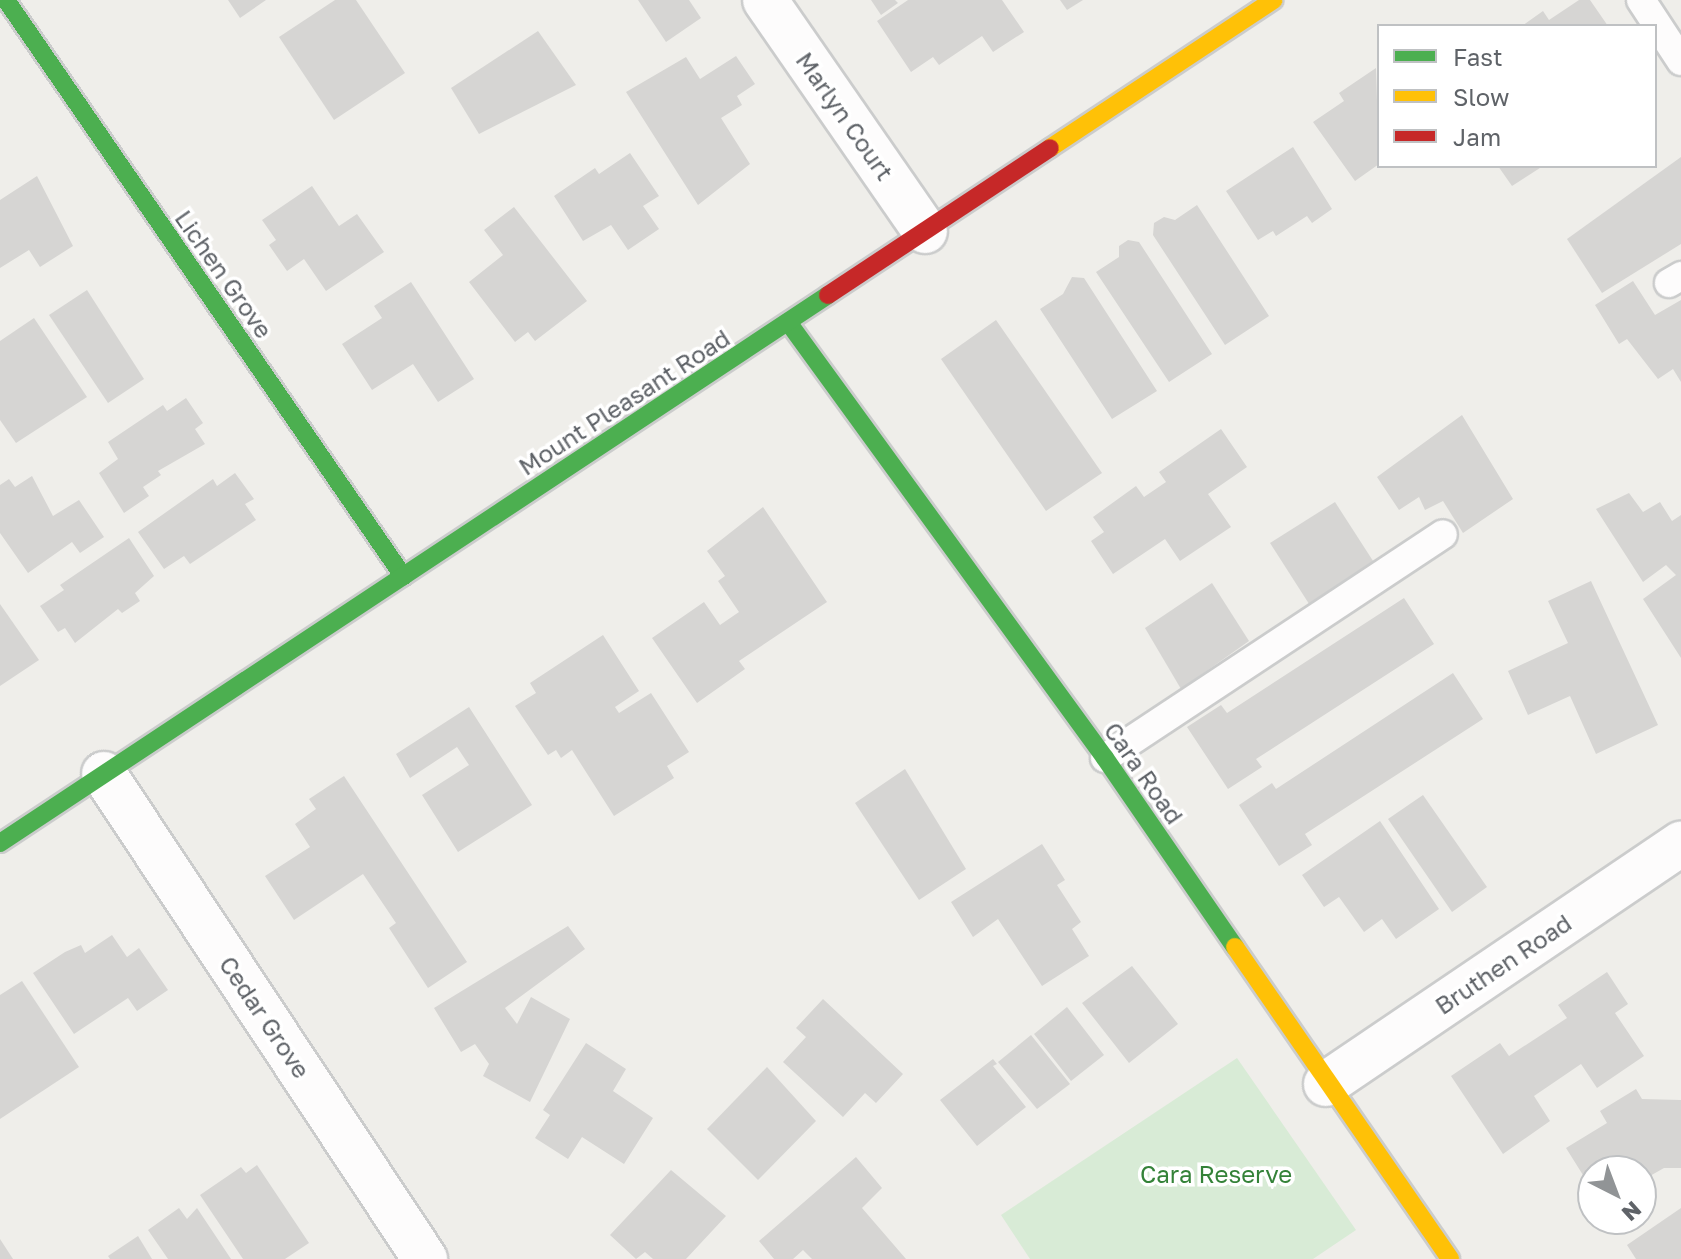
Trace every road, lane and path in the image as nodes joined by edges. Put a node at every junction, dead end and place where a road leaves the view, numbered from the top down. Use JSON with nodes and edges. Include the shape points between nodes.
{"nodes":[{"id":1,"x":6,"y":0,"type":"edge"},
{"id":2,"x":765,"y":0,"type":"edge"},
{"id":3,"x":1274,"y":0,"type":"edge"},
{"id":4,"x":1641,"y":0,"type":"edge"},
{"id":5,"x":1657,"y":24,"type":"edge"},
{"id":6,"x":1657,"y":24,"type":"edge"},
{"id":7,"x":1681,"y":61,"type":"edge"},
{"id":8,"x":925,"y":231,"type":"junction"},
{"id":9,"x":788,"y":322,"type":"junction"},
{"id":10,"x":1443,"y":534,"type":"dead end"},
{"id":11,"x":403,"y":576,"type":"junction"},
{"id":12,"x":1105,"y":758,"type":"junction"},
{"id":13,"x":104,"y":774,"type":"junction"},
{"id":14,"x":0,"y":843,"type":"edge"},
{"id":15,"x":1681,"y":844,"type":"edge"},
{"id":16,"x":1326,"y":1084,"type":"junction"},
{"id":17,"x":425,"y":1259,"type":"edge"},
{"id":18,"x":1450,"y":1259,"type":"edge"}],
"edges":[{"from":1,"to":11,"type":"street","name":"Lichen Grove"},
{"from":2,"to":8,"type":"street","name":"Marlyn Court"},
{"from":3,"to":8,"type":"street","name":"Mount Pleasant Road"},
{"from":4,"to":5,"type":"lane"},
{"from":6,"to":7,"type":"lane"},
{"from":8,"to":9,"type":"street","name":"Mount Pleasant Road"},
{"from":9,"to":11,"type":"street","name":"Mount Pleasant Road"},
{"from":9,"to":12,"type":"street","name":"Cara Road"},
{"from":10,"to":12,"type":"lane"},
{"from":11,"to":13,"type":"street","name":"Mount Pleasant Road"},
{"from":12,"to":16,"type":"street","name":"Cara Road"},
{"from":13,"to":14,"type":"street","name":"Mount Pleasant Road"},
{"from":13,"to":17,"type":"street","name":"Cedar Grove"},
{"from":15,"to":16,"type":"street","name":"Bruthen Road"},
{"from":16,"to":18,"type":"street","name":"Cara Road"}]}
